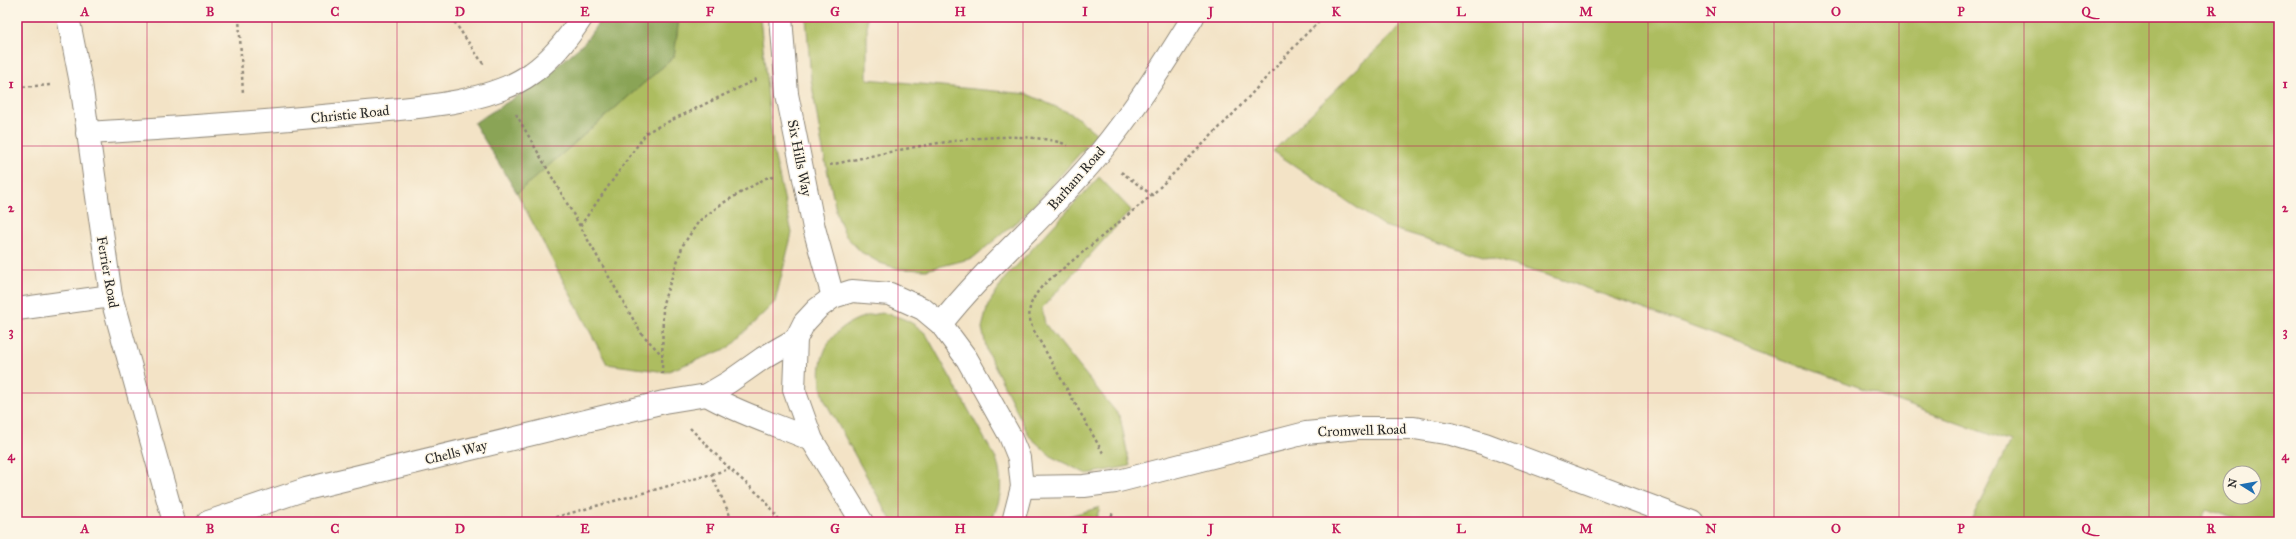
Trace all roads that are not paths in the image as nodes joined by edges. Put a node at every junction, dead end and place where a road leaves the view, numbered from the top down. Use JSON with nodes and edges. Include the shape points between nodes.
{"nodes":[{"id":1,"x":68,"y":17,"type":"edge"},
{"id":2,"x":582,"y":17,"type":"edge"},
{"id":3,"x":781,"y":17,"type":"edge"},
{"id":4,"x":1193,"y":17,"type":"edge"},
{"id":5,"x":87,"y":133,"type":"junction"},
{"id":6,"x":111,"y":296,"type":"junction"},
{"id":7,"x":833,"y":297,"type":"junction"},
{"id":8,"x":17,"y":308,"type":"edge"},
{"id":9,"x":941,"y":324,"type":"junction"},
{"id":10,"x":796,"y":339,"type":"junction"},
{"id":11,"x":707,"y":395,"type":"junction"},
{"id":12,"x":812,"y":440,"type":"junction"},
{"id":13,"x":1022,"y":487,"type":"junction"},
{"id":14,"x":174,"y":522,"type":"edge"},
{"id":15,"x":208,"y":522,"type":"edge"},
{"id":16,"x":862,"y":522,"type":"edge"},
{"id":17,"x":1013,"y":522,"type":"edge"},
{"id":18,"x":1693,"y":522,"type":"edge"}],
"edges":[{"from":1,"to":5,"type":"street","name":"Ferrier Road","via":[[81,83]]},
{"from":2,"to":5,"type":"street","name":"Christie Road","via":[[557,50],[532,74],[501,89],[438,106],[245,124]]},
{"from":3,"to":7,"type":"street","name":"Six Hills Way","bridge":true,"via":[[787,94],[814,228]]},
{"from":4,"to":9,"type":"street","name":"Barham Road","via":[[1150,86],[1098,155],[1041,218],[965,294]]},
{"from":5,"to":6,"type":"street","name":"Ferrier Road"},
{"from":6,"to":8,"type":"street"},
{"from":6,"to":14,"type":"street","name":"Ferrier Road"},
{"from":7,"to":9,"type":"street","via":[[852,291],[890,294],[923,309]]},
{"from":7,"to":10,"type":"street","via":[[804,323]]},
{"from":9,"to":13,"type":"street","via":[[967,359],[1010,436],[1019,458]]},
{"from":10,"to":11,"type":"street","name":"Chells Way","via":[[762,358]]},
{"from":10,"to":12,"type":"street","via":[[794,390]]},
{"from":11,"to":12,"type":"street","via":[[732,409],[752,414]]},
{"from":11,"to":15,"type":"street","name":"Chells Way","via":[[664,402],[306,489]]},
{"from":12,"to":16,"type":"street"},
{"from":13,"to":17,"type":"street"},
{"from":13,"to":18,"type":"street","name":"Cromwell Road","via":[[1084,486],[1115,482],[1306,433],[1358,428],[1414,428],[1451,434],[1486,444]]}]}
